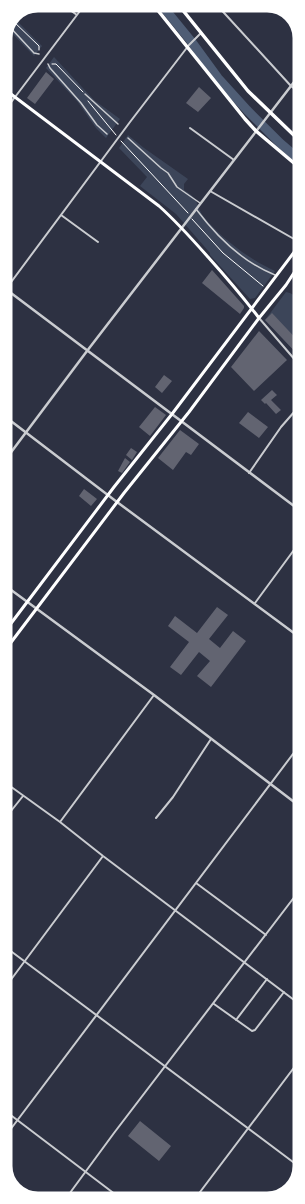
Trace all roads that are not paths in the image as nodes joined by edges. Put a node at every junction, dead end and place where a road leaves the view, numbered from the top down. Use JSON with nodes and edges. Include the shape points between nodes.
{"nodes":[{"id":1,"x":69,"y":10,"type":"edge"},
{"id":2,"x":81,"y":10,"type":"edge"},
{"id":3,"x":158,"y":10,"type":"edge"},
{"id":4,"x":182,"y":10,"type":"edge"},
{"id":5,"x":221,"y":10,"type":"edge"},
{"id":6,"x":77,"y":16,"type":"junction"},
{"id":7,"x":12,"y":29,"type":"edge"},
{"id":8,"x":200,"y":34,"type":"junction"},
{"id":9,"x":188,"y":46,"type":"junction"},
{"id":10,"x":39,"y":54,"type":"road end"},
{"id":11,"x":48,"y":64,"type":"road end"},
{"id":12,"x":295,"y":81,"type":"edge"},
{"id":13,"x":291,"y":86,"type":"junction"},
{"id":14,"x":295,"y":89,"type":"edge"},
{"id":15,"x":10,"y":93,"type":"edge"},
{"id":16,"x":85,"y":94,"type":"road end"},
{"id":17,"x":16,"y":97,"type":"junction"},
{"id":18,"x":10,"y":105,"type":"edge"},
{"id":19,"x":270,"y":113,"type":"junction"},
{"id":20,"x":118,"y":124,"type":"dead end"},
{"id":21,"x":190,"y":128,"type":"dead end"},
{"id":22,"x":256,"y":131,"type":"junction"},
{"id":23,"x":107,"y":134,"type":"dead end"},
{"id":24,"x":295,"y":136,"type":"edge"},
{"id":25,"x":128,"y":138,"type":"dead end"},
{"id":26,"x":234,"y":160,"type":"junction"},
{"id":27,"x":101,"y":162,"type":"junction"},
{"id":28,"x":295,"y":164,"type":"edge"},
{"id":29,"x":210,"y":191,"type":"junction"},
{"id":30,"x":200,"y":204,"type":"junction"},
{"id":31,"x":196,"y":209,"type":"junction"},
{"id":32,"x":61,"y":215,"type":"junction"},
{"id":33,"x":182,"y":228,"type":"junction"},
{"id":34,"x":295,"y":240,"type":"edge"},
{"id":35,"x":98,"y":242,"type":"dead end"},
{"id":36,"x":295,"y":251,"type":"edge"},
{"id":37,"x":295,"y":272,"type":"edge"},
{"id":38,"x":277,"y":276,"type":"junction"},
{"id":39,"x":10,"y":284,"type":"edge"},
{"id":40,"x":10,"y":292,"type":"edge"},
{"id":41,"x":252,"y":309,"type":"junction"},
{"id":42,"x":259,"y":318,"type":"junction"},
{"id":43,"x":87,"y":351,"type":"junction"},
{"id":44,"x":295,"y":360,"type":"edge"},
{"id":45,"x":295,"y":411,"type":"edge"},
{"id":46,"x":172,"y":414,"type":"junction"},
{"id":47,"x":10,"y":419,"type":"edge"},
{"id":48,"x":181,"y":422,"type":"junction"},
{"id":49,"x":26,"y":432,"type":"junction"},
{"id":50,"x":10,"y":454,"type":"edge"},
{"id":51,"x":248,"y":473,"type":"junction"},
{"id":52,"x":108,"y":495,"type":"junction"},
{"id":53,"x":117,"y":502,"type":"junction"},
{"id":54,"x":295,"y":507,"type":"edge"},
{"id":55,"x":295,"y":549,"type":"edge"},
{"id":56,"x":10,"y":589,"type":"edge"},
{"id":57,"x":27,"y":602,"type":"junction"},
{"id":58,"x":255,"y":603,"type":"junction"},
{"id":59,"x":36,"y":609,"type":"junction"},
{"id":60,"x":10,"y":625,"type":"edge"},
{"id":61,"x":295,"y":634,"type":"edge"},
{"id":62,"x":10,"y":644,"type":"edge"},
{"id":63,"x":154,"y":695,"type":"junction"},
{"id":64,"x":211,"y":739,"type":"junction"},
{"id":65,"x":295,"y":751,"type":"edge"},
{"id":66,"x":270,"y":784,"type":"junction"},
{"id":67,"x":10,"y":786,"type":"edge"},
{"id":68,"x":23,"y":796,"type":"junction"},
{"id":69,"x":295,"y":803,"type":"edge"},
{"id":70,"x":10,"y":812,"type":"edge"},
{"id":71,"x":156,"y":818,"type":"dead end"},
{"id":72,"x":60,"y":822,"type":"junction"},
{"id":73,"x":103,"y":856,"type":"junction"},
{"id":74,"x":196,"y":883,"type":"junction"},
{"id":75,"x":295,"y":896,"type":"edge"},
{"id":76,"x":175,"y":910,"type":"junction"},
{"id":77,"x":266,"y":935,"type":"junction"},
{"id":78,"x":10,"y":950,"type":"edge"},
{"id":79,"x":24,"y":961,"type":"junction"},
{"id":80,"x":245,"y":962,"type":"junction"},
{"id":81,"x":267,"y":979,"type":"junction"},
{"id":82,"x":10,"y":980,"type":"edge"},
{"id":83,"x":284,"y":992,"type":"junction"},
{"id":84,"x":295,"y":1001,"type":"edge"},
{"id":85,"x":214,"y":1004,"type":"junction"},
{"id":86,"x":96,"y":1015,"type":"junction"},
{"id":87,"x":236,"y":1020,"type":"junction"},
{"id":88,"x":166,"y":1066,"type":"junction"},
{"id":89,"x":295,"y":1066,"type":"edge"},
{"id":90,"x":10,"y":1115,"type":"edge"},
{"id":91,"x":17,"y":1120,"type":"junction"},
{"id":92,"x":248,"y":1128,"type":"junction"},
{"id":93,"x":10,"y":1130,"type":"edge"},
{"id":94,"x":295,"y":1163,"type":"edge"},
{"id":95,"x":85,"y":1172,"type":"junction"},
{"id":96,"x":69,"y":1194,"type":"edge"},
{"id":97,"x":115,"y":1194,"type":"edge"},
{"id":98,"x":198,"y":1194,"type":"edge"}],
"edges":[{"from":1,"to":6,"type":"street"},
{"from":2,"to":6,"type":"street"},
{"from":3,"to":9,"type":"main road"},
{"from":4,"to":8,"type":"main road"},
{"from":5,"to":13,"type":"street"},
{"from":6,"to":17,"type":"street"},
{"from":7,"to":10,"type":"street"},
{"from":8,"to":9,"type":"street"},
{"from":8,"to":19,"type":"main road"},
{"from":9,"to":22,"type":"main road","via":[[234,107]]},
{"from":9,"to":27,"type":"street"},
{"from":11,"to":23,"type":"street"},
{"from":12,"to":13,"type":"street"},
{"from":13,"to":14,"type":"street"},
{"from":13,"to":19,"type":"street"},
{"from":15,"to":17,"type":"main road"},
{"from":16,"to":20,"type":"street"},
{"from":17,"to":18,"type":"street"},
{"from":17,"to":27,"type":"main road"},
{"from":19,"to":22,"type":"street"},
{"from":19,"to":24,"type":"main road"},
{"from":21,"to":26,"type":"street"},
{"from":22,"to":26,"type":"street"},
{"from":22,"to":28,"type":"main road"},
{"from":25,"to":30,"type":"street","via":[[168,173],[177,187]]},
{"from":26,"to":29,"type":"street"},
{"from":27,"to":32,"type":"street"},
{"from":27,"to":33,"type":"main road","via":[[159,206]]},
{"from":29,"to":30,"type":"street"},
{"from":29,"to":34,"type":"street"},
{"from":30,"to":31,"type":"street"},
{"from":31,"to":33,"type":"street"},
{"from":31,"to":38,"type":"street","via":[[238,254]]},
{"from":32,"to":35,"type":"street"},
{"from":32,"to":39,"type":"street"},
{"from":33,"to":41,"type":"main road"},
{"from":33,"to":43,"type":"street"},
{"from":36,"to":38,"type":"main road"},
{"from":37,"to":42,"type":"main road"},
{"from":38,"to":41,"type":"main road"},
{"from":40,"to":43,"type":"street"},
{"from":41,"to":42,"type":"main road"},
{"from":41,"to":46,"type":"main road"},
{"from":42,"to":44,"type":"street"},
{"from":42,"to":48,"type":"main road"},
{"from":43,"to":46,"type":"street"},
{"from":43,"to":49,"type":"street"},
{"from":45,"to":51,"type":"street"},
{"from":46,"to":48,"type":"street"},
{"from":46,"to":52,"type":"main road"},
{"from":47,"to":49,"type":"street"},
{"from":48,"to":51,"type":"street"},
{"from":48,"to":53,"type":"main road"},
{"from":49,"to":50,"type":"street"},
{"from":49,"to":52,"type":"street"},
{"from":51,"to":54,"type":"street"},
{"from":52,"to":53,"type":"street"},
{"from":52,"to":57,"type":"main road"},
{"from":53,"to":58,"type":"street"},
{"from":53,"to":59,"type":"main road"},
{"from":55,"to":58,"type":"street"},
{"from":56,"to":57,"type":"street"},
{"from":57,"to":59,"type":"street"},
{"from":57,"to":60,"type":"main road"},
{"from":58,"to":61,"type":"street"},
{"from":59,"to":62,"type":"main road"},
{"from":59,"to":63,"type":"street"},
{"from":63,"to":64,"type":"street"},
{"from":63,"to":72,"type":"street"},
{"from":64,"to":66,"type":"street"},
{"from":64,"to":71,"type":"street"},
{"from":65,"to":66,"type":"street"},
{"from":66,"to":69,"type":"street"},
{"from":66,"to":74,"type":"street"},
{"from":67,"to":68,"type":"street"},
{"from":68,"to":70,"type":"street"},
{"from":68,"to":72,"type":"street"},
{"from":72,"to":73,"type":"street"},
{"from":73,"to":76,"type":"street"},
{"from":73,"to":79,"type":"street"},
{"from":74,"to":76,"type":"street"},
{"from":74,"to":77,"type":"street"},
{"from":75,"to":77,"type":"street"},
{"from":76,"to":80,"type":"street"},
{"from":76,"to":86,"type":"street"},
{"from":77,"to":80,"type":"street"},
{"from":78,"to":79,"type":"street"},
{"from":79,"to":82,"type":"street"},
{"from":79,"to":86,"type":"street"},
{"from":80,"to":81,"type":"street"},
{"from":80,"to":85,"type":"street"},
{"from":81,"to":83,"type":"street"},
{"from":81,"to":87,"type":"street"},
{"from":83,"to":84,"type":"street"},
{"from":83,"to":87,"type":"street","via":[[255,1030],[252,1031]]},
{"from":85,"to":87,"type":"street"},
{"from":85,"to":88,"type":"street"},
{"from":86,"to":88,"type":"street"},
{"from":86,"to":91,"type":"street"},
{"from":88,"to":92,"type":"street"},
{"from":88,"to":95,"type":"street"},
{"from":89,"to":92,"type":"street"},
{"from":90,"to":91,"type":"street"},
{"from":91,"to":93,"type":"street"},
{"from":91,"to":95,"type":"street"},
{"from":92,"to":94,"type":"street"},
{"from":92,"to":98,"type":"street"},
{"from":95,"to":96,"type":"street"},
{"from":95,"to":97,"type":"street"}]}
